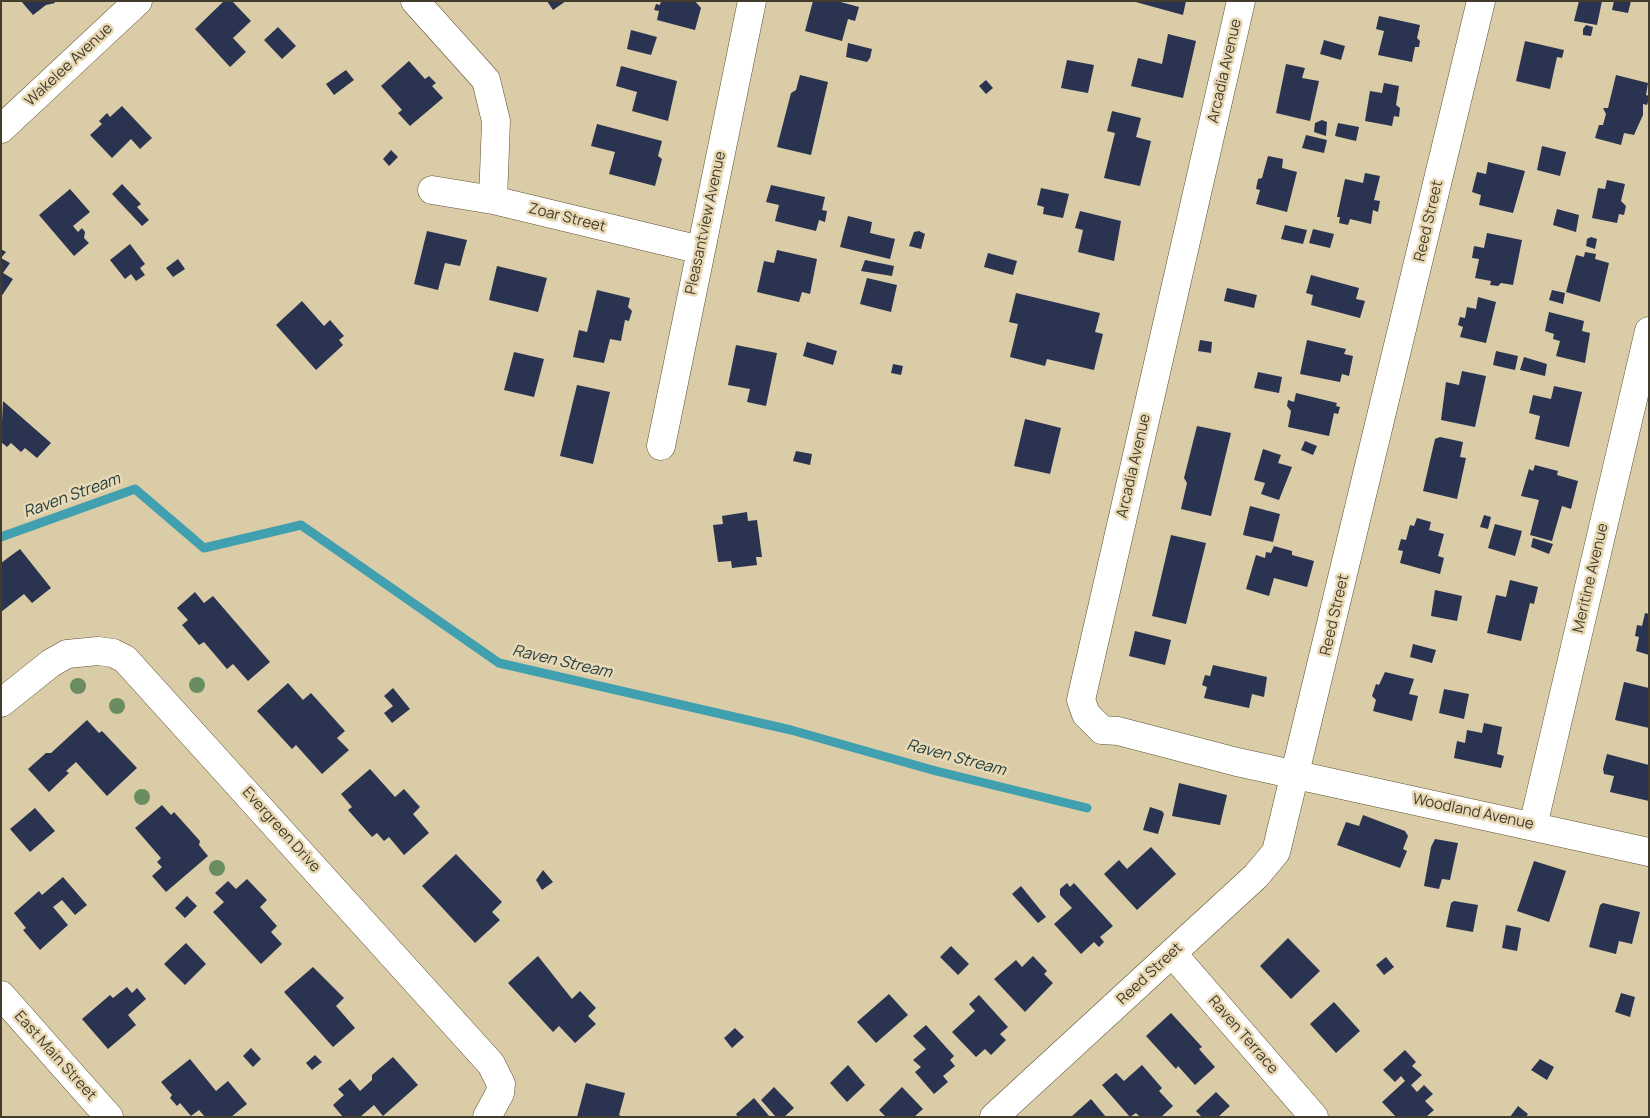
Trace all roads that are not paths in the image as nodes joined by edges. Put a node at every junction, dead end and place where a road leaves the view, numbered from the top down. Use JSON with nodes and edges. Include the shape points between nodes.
{"nodes":[{"id":1,"x":138,"y":1,"type":"edge"},
{"id":2,"x":415,"y":1,"type":"edge"},
{"id":3,"x":752,"y":1,"type":"edge"},
{"id":4,"x":1241,"y":1,"type":"edge"},
{"id":5,"x":1481,"y":1,"type":"edge"},
{"id":6,"x":1,"y":129,"type":"edge"},
{"id":7,"x":432,"y":190,"type":"dead end"},
{"id":8,"x":492,"y":200,"type":"junction"},
{"id":9,"x":701,"y":250,"type":"junction"},
{"id":10,"x":1649,"y":331,"type":"edge"},
{"id":11,"x":661,"y":446,"type":"dead end"},
{"id":12,"x":1,"y":703,"type":"edge"},
{"id":13,"x":1297,"y":774,"type":"junction"},
{"id":14,"x":1533,"y":826,"type":"junction"},
{"id":15,"x":1649,"y":852,"type":"edge"},
{"id":16,"x":1172,"y":953,"type":"junction"},
{"id":17,"x":1,"y":995,"type":"edge"},
{"id":18,"x":109,"y":1117,"type":"edge"},
{"id":19,"x":487,"y":1117,"type":"edge"},
{"id":20,"x":994,"y":1117,"type":"edge"},
{"id":21,"x":1314,"y":1117,"type":"edge"}],
"edges":[{"from":1,"to":6,"type":"street","name":"Wakelee Avenue"},
{"from":2,"to":8,"type":"street","via":[[486,80],[496,121]]},
{"from":3,"to":9,"type":"street","name":"Pleasantview Avenue"},
{"from":4,"to":13,"type":"street","name":"Arcadia Avenue","via":[[1081,700],[1086,714],[1102,730],[1118,731]]},
{"from":5,"to":13,"type":"street","name":"Reed Street"},
{"from":7,"to":8,"type":"street","name":"Zoar Street"},
{"from":8,"to":9,"type":"street","name":"Zoar Street"},
{"from":9,"to":11,"type":"street","name":"Pleasantview Avenue"},
{"from":10,"to":14,"type":"street","name":"Meritine Avenue"},
{"from":12,"to":19,"type":"street","name":"Evergreen Drive","via":[[50,663],[67,654],[98,651],[125,659],[491,1064],[501,1084],[500,1093]]},
{"from":13,"to":14,"type":"street","name":"Woodland Avenue"},
{"from":13,"to":16,"type":"street","name":"Reed Street","via":[[1280,845],[1273,858]]},
{"from":14,"to":15,"type":"street","name":"Woodland Avenue"},
{"from":16,"to":20,"type":"street","name":"Reed Street"},
{"from":16,"to":21,"type":"street","name":"Raven Terrace"},
{"from":17,"to":18,"type":"street","name":"East Main Street"}]}
